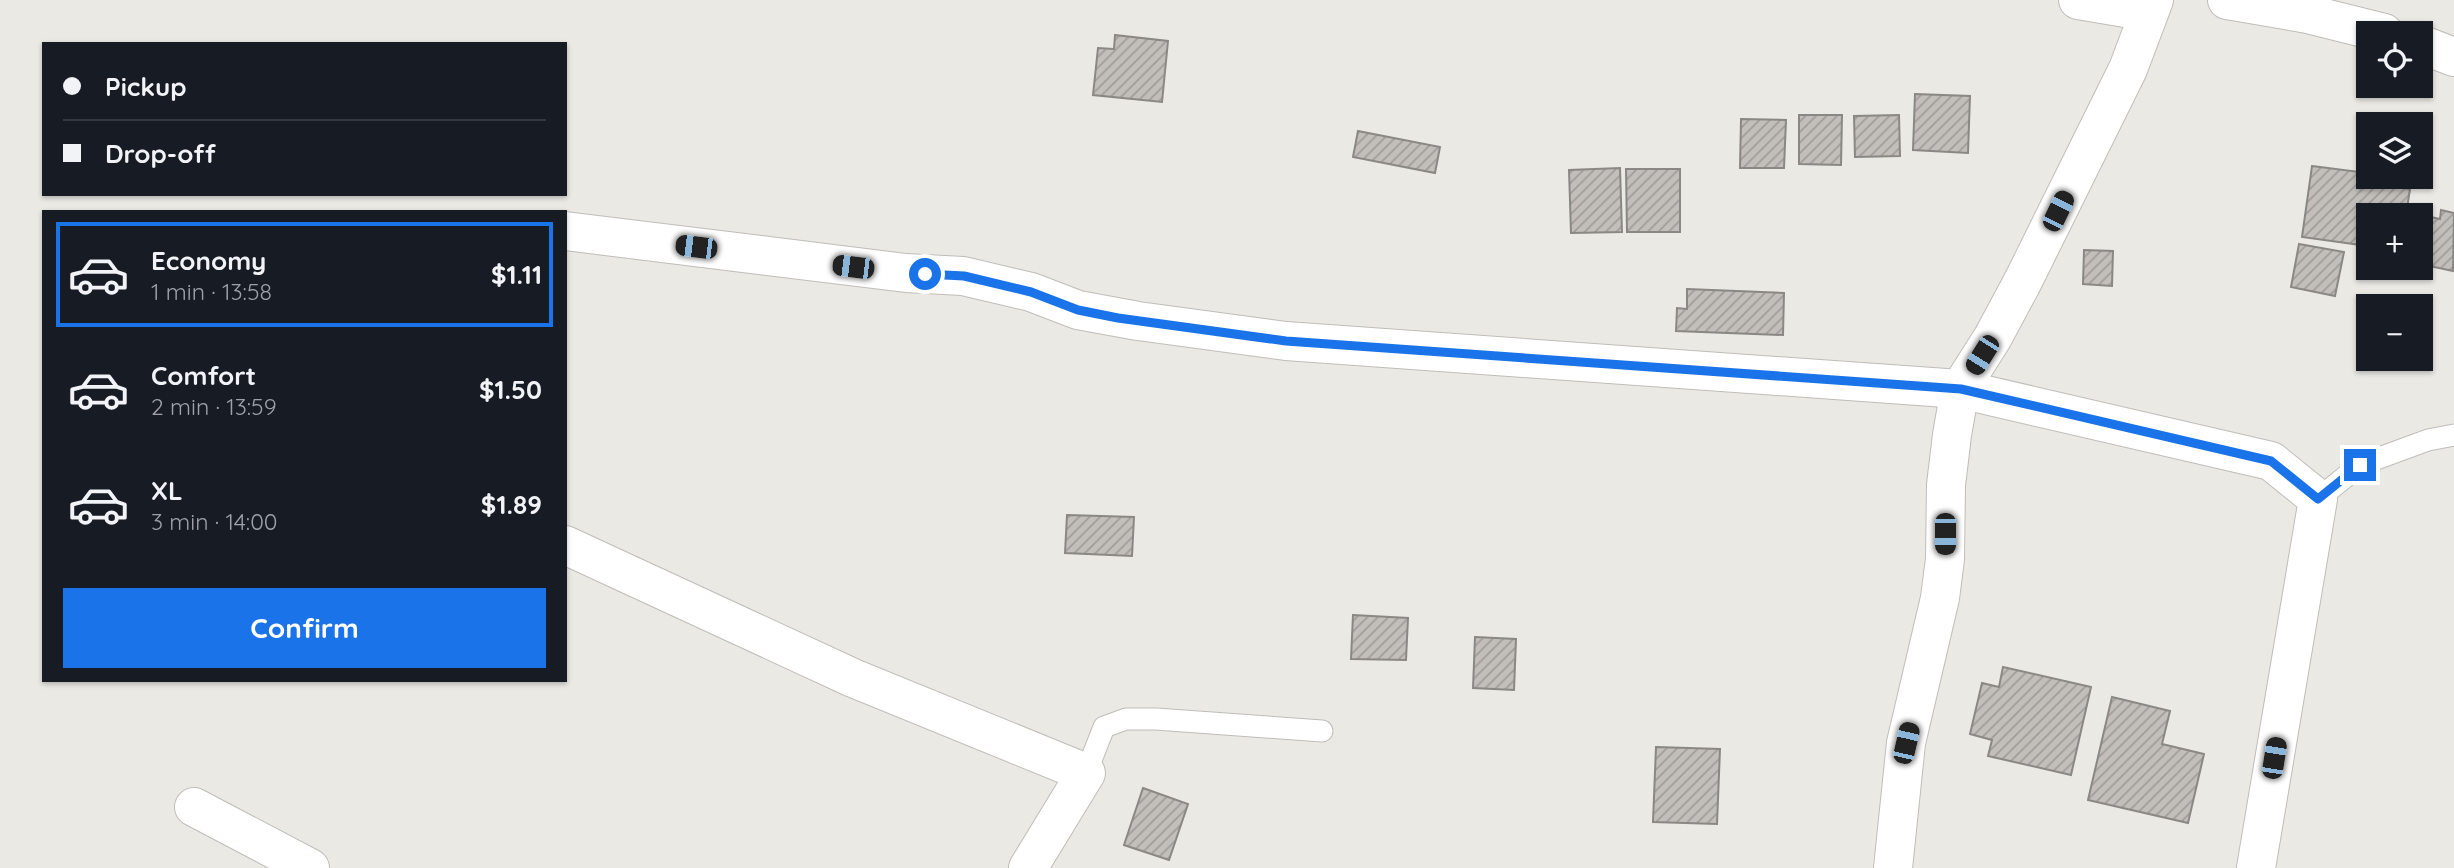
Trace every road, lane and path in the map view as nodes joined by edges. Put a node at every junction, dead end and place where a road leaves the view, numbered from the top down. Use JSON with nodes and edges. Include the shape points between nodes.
{"nodes":[{"id":1,"x":2078,"y":0,"type":"edge"},
{"id":2,"x":2227,"y":0,"type":"edge"},
{"id":3,"x":2152,"y":6,"type":"edge"},
{"id":4,"x":2356,"y":26,"type":"edge"},
{"id":5,"x":2433,"y":49,"type":"edge"},
{"id":6,"x":2454,"y":57,"type":"edge"},
{"id":7,"x":567,"y":231,"type":"edge"},
{"id":8,"x":1961,"y":389,"type":"junction"},
{"id":9,"x":2454,"y":435,"type":"edge"},
{"id":10,"x":2318,"y":499,"type":"junction"},
{"id":11,"x":567,"y":546,"type":"edge"},
{"id":12,"x":1322,"y":732,"type":"dead end"},
{"id":13,"x":1086,"y":773,"type":"junction"},
{"id":14,"x":194,"y":807,"type":"dead end"},
{"id":15,"x":310,"y":868,"type":"edge"},
{"id":16,"x":1028,"y":868,"type":"edge"},
{"id":17,"x":1893,"y":868,"type":"edge"},
{"id":18,"x":2256,"y":868,"type":"edge"}],
"edges":[{"from":1,"to":3,"type":"street"},
{"from":2,"to":4,"type":"street"},
{"from":3,"to":8,"type":"street","via":[[2128,69],[2024,282]]},
{"from":5,"to":6,"type":"street"},
{"from":7,"to":8,"type":"street","via":[[906,273],[964,276],[1031,292],[1078,310],[1286,341]]},
{"from":8,"to":10,"type":"street","via":[[2271,461]]},
{"from":8,"to":17,"type":"street","via":[[1946,485],[1940,598],[1906,743]]},
{"from":9,"to":10,"type":"lane","via":[[2360,465]]},
{"from":10,"to":18,"type":"street"},
{"from":11,"to":13,"type":"street","via":[[853,678]]},
{"from":12,"to":13,"type":"lane","via":[[1126,719],[1104,727]]},
{"from":13,"to":16,"type":"street"},
{"from":14,"to":15,"type":"street"}]}
